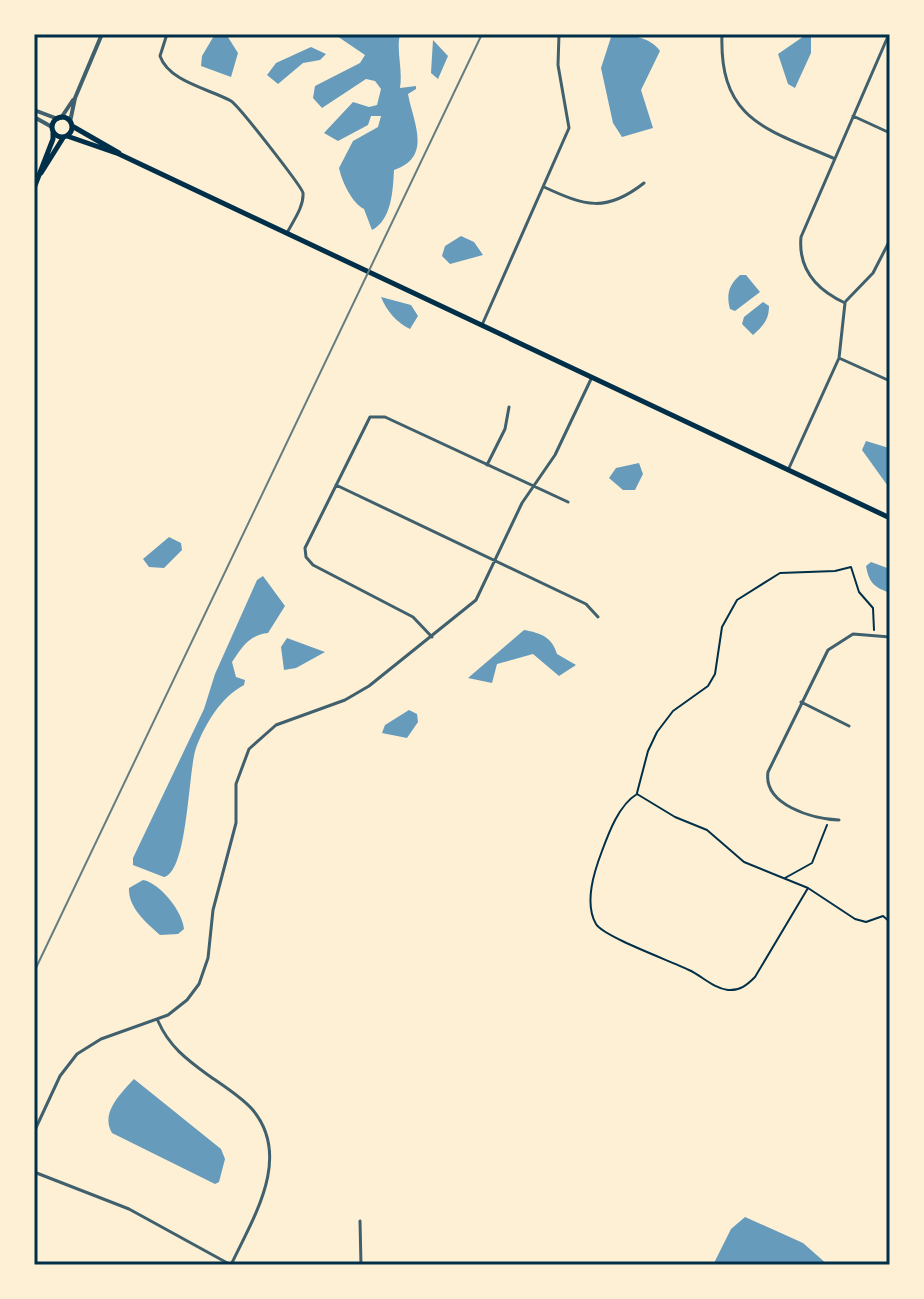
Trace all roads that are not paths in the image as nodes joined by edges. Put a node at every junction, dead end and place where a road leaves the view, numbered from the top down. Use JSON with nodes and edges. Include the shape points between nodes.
{"nodes":[{"id":1,"x":102,"y":34,"type":"edge"},
{"id":2,"x":167,"y":34,"type":"edge"},
{"id":3,"x":559,"y":34,"type":"edge"},
{"id":4,"x":722,"y":34,"type":"edge"},
{"id":5,"x":889,"y":34,"type":"edge"},
{"id":6,"x":75,"y":98,"type":"junction"},
{"id":7,"x":34,"y":110,"type":"edge"},
{"id":8,"x":852,"y":116,"type":"junction"},
{"id":9,"x":34,"y":117,"type":"edge"},
{"id":10,"x":59,"y":118,"type":"junction"},
{"id":11,"x":70,"y":123,"type":"junction"},
{"id":12,"x":52,"y":129,"type":"junction"},
{"id":13,"x":890,"y":133,"type":"edge"},
{"id":14,"x":65,"y":136,"type":"junction"},
{"id":15,"x":119,"y":154,"type":"junction"},
{"id":16,"x":833,"y":158,"type":"junction"},
{"id":17,"x":40,"y":174,"type":"junction"},
{"id":18,"x":644,"y":183,"type":"dead end"},
{"id":19,"x":544,"y":187,"type":"junction"},
{"id":20,"x":34,"y":188,"type":"edge"},
{"id":21,"x":287,"y":234,"type":"junction"},
{"id":22,"x":890,"y":240,"type":"edge"},
{"id":23,"x":845,"y":303,"type":"junction"},
{"id":24,"x":482,"y":325,"type":"junction"},
{"id":25,"x":839,"y":358,"type":"junction"},
{"id":26,"x":592,"y":377,"type":"junction"},
{"id":27,"x":890,"y":381,"type":"edge"},
{"id":28,"x":509,"y":407,"type":"dead end"},
{"id":29,"x":487,"y":465,"type":"junction"},
{"id":30,"x":788,"y":470,"type":"junction"},
{"id":31,"x":336,"y":485,"type":"junction"},
{"id":32,"x":533,"y":486,"type":"junction"},
{"id":33,"x":568,"y":502,"type":"dead end"},
{"id":34,"x":890,"y":518,"type":"edge"},
{"id":35,"x":496,"y":563,"type":"junction"},
{"id":36,"x":598,"y":617,"type":"dead end"},
{"id":37,"x":432,"y":637,"type":"junction"},
{"id":38,"x":890,"y":637,"type":"edge"},
{"id":39,"x":801,"y":702,"type":"junction"},
{"id":40,"x":849,"y":726,"type":"dead end"},
{"id":41,"x":839,"y":820,"type":"dead end"},
{"id":42,"x":158,"y":1021,"type":"junction"},
{"id":43,"x":34,"y":1132,"type":"edge"},
{"id":44,"x":34,"y":1172,"type":"edge"},
{"id":45,"x":360,"y":1221,"type":"dead end"},
{"id":46,"x":231,"y":1265,"type":"edge"},
{"id":47,"x":361,"y":1265,"type":"edge"}],
"edges":[{"from":1,"to":6,"type":"street"},
{"from":2,"to":21,"type":"street","via":[[160,56],[175,74],[239,106],[265,145],[292,172],[303,194]]},
{"from":3,"to":19,"type":"street","via":[[558,65],[570,119]]},
{"from":4,"to":16,"type":"street","via":[[722,64],[735,102],[752,119]]},
{"from":5,"to":8,"type":"street"},
{"from":6,"to":10,"type":"street"},
{"from":6,"to":11,"type":"street"},
{"from":7,"to":10,"type":"street"},
{"from":8,"to":13,"type":"street"},
{"from":8,"to":16,"type":"street"},
{"from":9,"to":12,"type":"street"},
{"from":10,"to":11,"type":"main road"},
{"from":10,"to":12,"type":"main road"},
{"from":11,"to":14,"type":"main road"},
{"from":11,"to":15,"type":"main road"},
{"from":12,"to":14,"type":"main road"},
{"from":12,"to":17,"type":"main road"},
{"from":14,"to":15,"type":"main road"},
{"from":14,"to":17,"type":"main road"},
{"from":15,"to":21,"type":"main road"},
{"from":16,"to":23,"type":"street","via":[[807,217],[800,248],[815,284]]},
{"from":17,"to":20,"type":"main road"},
{"from":18,"to":19,"type":"street","via":[[615,202],[600,204]]},
{"from":19,"to":24,"type":"street"},
{"from":21,"to":24,"type":"main road"},
{"from":22,"to":23,"type":"street","via":[[873,273]]},
{"from":23,"to":25,"type":"street"},
{"from":24,"to":26,"type":"main road"},
{"from":25,"to":27,"type":"street"},
{"from":25,"to":30,"type":"street"},
{"from":26,"to":30,"type":"main road"},
{"from":26,"to":32,"type":"street","via":[[555,455]]},
{"from":28,"to":29,"type":"street","via":[[505,429]]},
{"from":29,"to":31,"type":"street","via":[[374,415]]},
{"from":29,"to":32,"type":"street"},
{"from":30,"to":34,"type":"main road"},
{"from":31,"to":35,"type":"street"},
{"from":31,"to":37,"type":"street","via":[[305,548],[306,557],[413,617]]},
{"from":32,"to":33,"type":"street"},
{"from":32,"to":35,"type":"street"},
{"from":35,"to":36,"type":"street","via":[[586,604]]},
{"from":35,"to":37,"type":"street","via":[[476,600]]},
{"from":37,"to":42,"type":"street","via":[[369,686],[276,725],[249,749],[236,784],[236,823],[213,910],[204,973],[187,1000]]},
{"from":38,"to":39,"type":"street","via":[[853,634],[833,645]]},
{"from":39,"to":40,"type":"street"},
{"from":39,"to":41,"type":"street","via":[[767,779],[776,798],[818,818]]},
{"from":42,"to":43,"type":"street","via":[[101,1039],[77,1054],[60,1076]]},
{"from":42,"to":46,"type":"street","via":[[177,1051],[245,1103],[264,1128],[269,1177]]},
{"from":44,"to":46,"type":"street","via":[[129,1209]]},
{"from":45,"to":47,"type":"street"}]}
